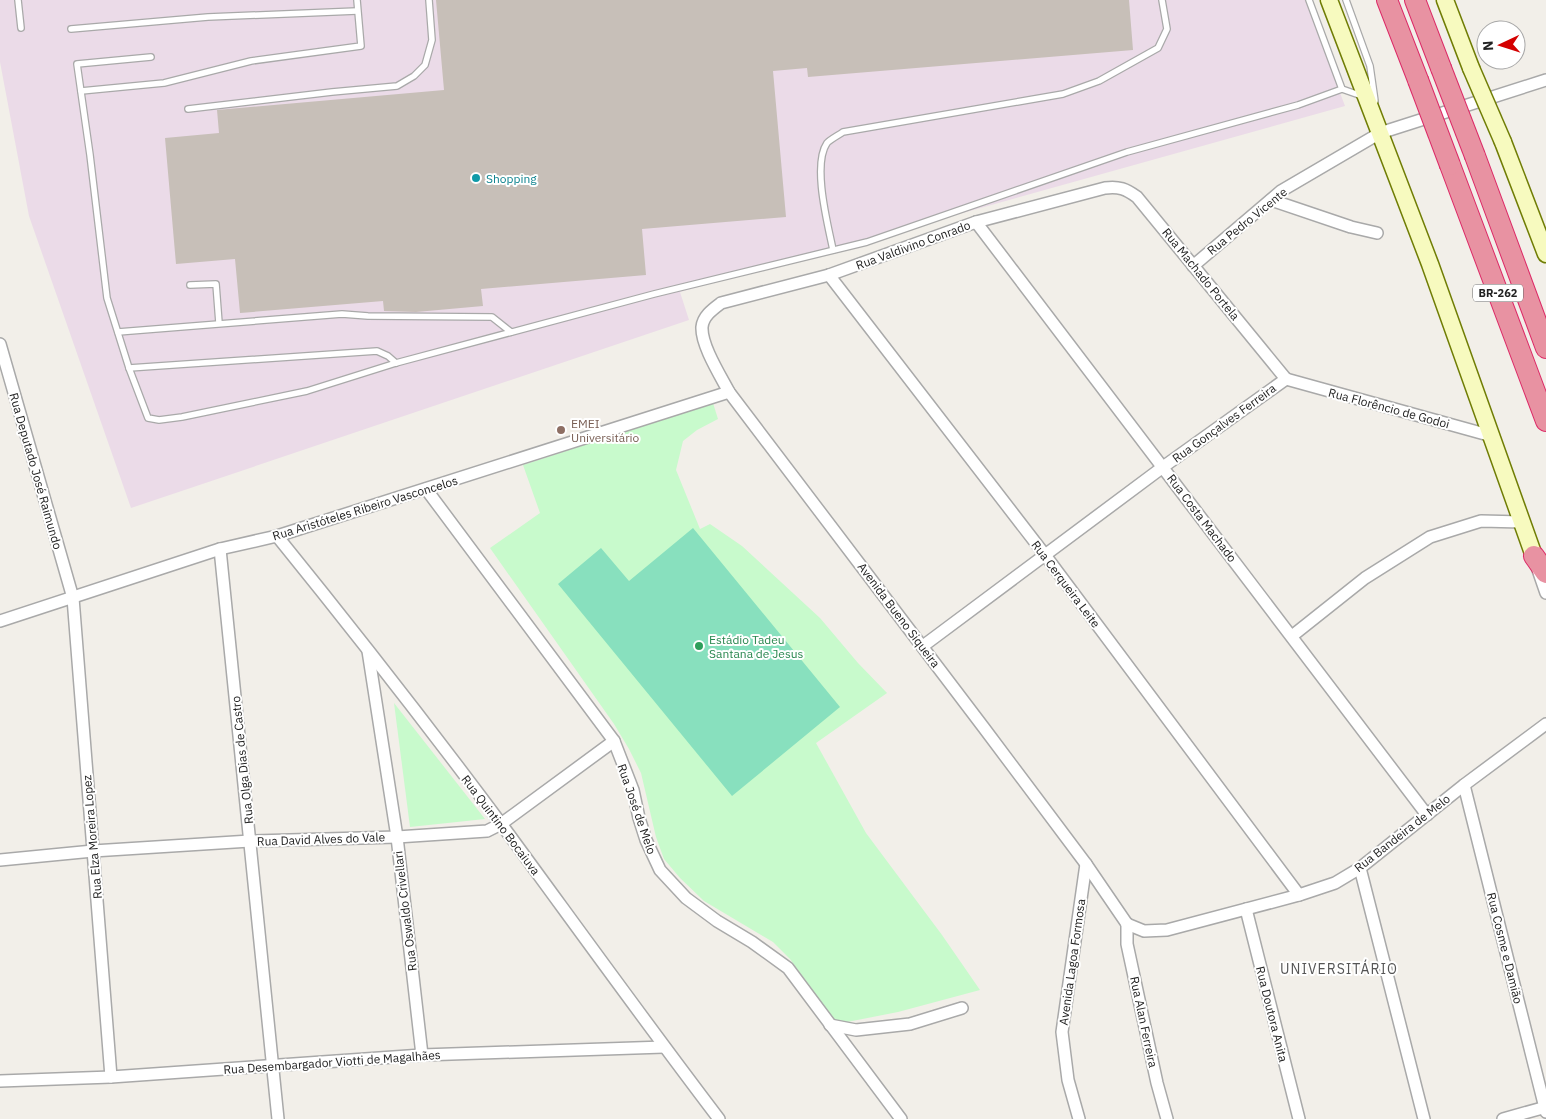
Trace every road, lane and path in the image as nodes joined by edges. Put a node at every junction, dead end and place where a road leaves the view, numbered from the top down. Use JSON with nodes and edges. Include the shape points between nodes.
{"nodes":[{"id":1,"x":18,"y":0,"type":"edge"},
{"id":2,"x":357,"y":0,"type":"edge"},
{"id":3,"x":429,"y":0,"type":"edge"},
{"id":4,"x":1162,"y":0,"type":"edge"},
{"id":5,"x":1310,"y":0,"type":"edge"},
{"id":6,"x":1329,"y":0,"type":"edge"},
{"id":7,"x":1346,"y":0,"type":"edge"},
{"id":8,"x":1387,"y":0,"type":"edge"},
{"id":9,"x":1416,"y":0,"type":"edge"},
{"id":10,"x":1445,"y":0,"type":"edge"},
{"id":11,"x":357,"y":12,"type":"junction"},
{"id":12,"x":20,"y":28,"type":"dead end"},
{"id":13,"x":71,"y":29,"type":"dead end"},
{"id":14,"x":151,"y":57,"type":"dead end"},
{"id":15,"x":1546,"y":80,"type":"edge"},
{"id":16,"x":1342,"y":89,"type":"junction"},
{"id":17,"x":81,"y":90,"type":"junction"},
{"id":18,"x":1366,"y":98,"type":"junction"},
{"id":19,"x":188,"y":110,"type":"dead end"},
{"id":20,"x":1380,"y":133,"type":"junction"},
{"id":21,"x":1105,"y":188,"type":"joint"},
{"id":22,"x":1271,"y":200,"type":"junction"},
{"id":23,"x":976,"y":222,"type":"junction"},
{"id":24,"x":1377,"y":233,"type":"dead end"},
{"id":25,"x":832,"y":250,"type":"junction"},
{"id":26,"x":1546,"y":254,"type":"edge"},
{"id":27,"x":1193,"y":266,"type":"junction"},
{"id":28,"x":829,"y":275,"type":"junction"},
{"id":29,"x":190,"y":285,"type":"dead end"},
{"id":30,"x":721,"y":303,"type":"joint"},
{"id":31,"x":219,"y":323,"type":"junction"},
{"id":32,"x":118,"y":332,"type":"junction"},
{"id":33,"x":511,"y":332,"type":"junction"},
{"id":34,"x":0,"y":344,"type":"edge"},
{"id":35,"x":1546,"y":348,"type":"edge"},
{"id":36,"x":396,"y":363,"type":"junction"},
{"id":37,"x":129,"y":368,"type":"junction"},
{"id":38,"x":1286,"y":379,"type":"junction"},
{"id":39,"x":729,"y":392,"type":"junction"},
{"id":40,"x":1546,"y":421,"type":"edge"},
{"id":41,"x":1492,"y":436,"type":"junction"},
{"id":42,"x":1162,"y":468,"type":"junction"},
{"id":43,"x":426,"y":489,"type":"junction"},
{"id":44,"x":1522,"y":522,"type":"junction"},
{"id":45,"x":277,"y":536,"type":"junction"},
{"id":46,"x":220,"y":549,"type":"junction"},
{"id":47,"x":1045,"y":555,"type":"junction"},
{"id":48,"x":1534,"y":556,"type":"junction"},
{"id":49,"x":1546,"y":573,"type":"edge"},
{"id":50,"x":1546,"y":593,"type":"edge"},
{"id":51,"x":73,"y":598,"type":"junction"},
{"id":52,"x":0,"y":621,"type":"edge"},
{"id":53,"x":1292,"y":636,"type":"junction"},
{"id":54,"x":923,"y":646,"type":"junction"},
{"id":55,"x":368,"y":648,"type":"junction"},
{"id":56,"x":1546,"y":724,"type":"edge"},
{"id":57,"x":614,"y":741,"type":"junction"},
{"id":58,"x":1464,"y":785,"type":"junction"},
{"id":59,"x":1427,"y":814,"type":"junction"},
{"id":60,"x":501,"y":824,"type":"junction"},
{"id":61,"x":396,"y":837,"type":"junction"},
{"id":62,"x":250,"y":841,"type":"junction"},
{"id":63,"x":93,"y":851,"type":"junction"},
{"id":64,"x":0,"y":860,"type":"edge"},
{"id":65,"x":1086,"y":864,"type":"junction"},
{"id":66,"x":1360,"y":868,"type":"junction"},
{"id":67,"x":1299,"y":895,"type":"junction"},
{"id":68,"x":1246,"y":909,"type":"junction"},
{"id":69,"x":1127,"y":924,"type":"junction"},
{"id":70,"x":962,"y":1008,"type":"dead end"},
{"id":71,"x":830,"y":1025,"type":"junction"},
{"id":72,"x":664,"y":1047,"type":"junction"},
{"id":73,"x":422,"y":1056,"type":"junction"},
{"id":74,"x":272,"y":1065,"type":"junction"},
{"id":75,"x":111,"y":1077,"type":"junction"},
{"id":76,"x":0,"y":1081,"type":"edge"},
{"id":77,"x":1546,"y":1109,"type":"edge"},
{"id":78,"x":278,"y":1119,"type":"edge"},
{"id":79,"x":719,"y":1119,"type":"edge"},
{"id":80,"x":901,"y":1119,"type":"edge"},
{"id":81,"x":1079,"y":1119,"type":"edge"},
{"id":82,"x":1167,"y":1119,"type":"edge"},
{"id":83,"x":1299,"y":1119,"type":"edge"},
{"id":84,"x":1424,"y":1119,"type":"edge"},
{"id":85,"x":1503,"y":1119,"type":"edge"}],
"edges":[{"from":1,"to":12,"type":"lane"},
{"from":2,"to":11,"type":"lane"},
{"from":3,"to":19,"type":"lane","via":[[432,40],[425,65],[396,86]]},
{"from":4,"to":25,"type":"lane","via":[[1167,29],[1158,48],[1099,81],[1063,94],[843,132],[828,142],[820,160]]},
{"from":5,"to":16,"type":"lane"},
{"from":6,"to":18,"type":"main road"},
{"from":7,"to":20,"type":"lane","via":[[1370,66]]},
{"from":8,"to":40,"type":"highway","number":"BR-262","bridge":true},
{"from":9,"to":35,"type":"highway","number":"BR-262","bridge":true},
{"from":10,"to":26,"type":"main road","bridge":true},
{"from":11,"to":13,"type":"lane","via":[[208,17]]},
{"from":11,"to":17,"type":"lane","via":[[360,46],[251,61],[164,83]]},
{"from":14,"to":17,"type":"lane","via":[[77,64]]},
{"from":15,"to":20,"type":"street","name":"Rua Pedro Vicente"},
{"from":16,"to":18,"type":"lane"},
{"from":16,"to":25,"type":"lane","via":[[1127,152],[867,242]]},
{"from":17,"to":32,"type":"lane","via":[[107,298]]},
{"from":18,"to":20,"type":"main road"},
{"from":20,"to":22,"type":"street","name":"Rua Pedro Vicente"},
{"from":20,"to":41,"type":"main road"},
{"from":21,"to":23,"type":"street","name":"Rua Valdivino Conrado"},
{"from":21,"to":27,"type":"street","name":"Rua Machado Portela","via":[[1127,189],[1137,196]]},
{"from":22,"to":24,"type":"street"},
{"from":22,"to":27,"type":"street","name":"Rua Pedro Vicente"},
{"from":23,"to":28,"type":"street","name":"Rua Valdivino Conrado"},
{"from":23,"to":42,"type":"street","name":"Rua Costa Machado"},
{"from":25,"to":33,"type":"lane"},
{"from":27,"to":38,"type":"street","name":"Rua Machado Portela"},
{"from":28,"to":30,"type":"street","name":"Rua Valdivino Conrado"},
{"from":28,"to":47,"type":"street","name":"Rua Cerqueira Leite"},
{"from":29,"to":31,"type":"lane","via":[[216,284]]},
{"from":30,"to":39,"type":"street","name":"Avenida Bueno Siqueira","via":[[709,311],[702,326],[704,342]]},
{"from":31,"to":32,"type":"lane"},
{"from":31,"to":33,"type":"lane","via":[[342,314],[492,317]]},
{"from":32,"to":37,"type":"lane"},
{"from":33,"to":36,"type":"lane"},
{"from":34,"to":51,"type":"street","name":"Rua Deputado José Raimundo"},
{"from":36,"to":37,"type":"lane","via":[[377,351]]},
{"from":36,"to":37,"type":"lane","via":[[307,391],[159,420],[148,418]]},
{"from":38,"to":41,"type":"street","name":"Rua Florêncio de Godoi"},
{"from":38,"to":42,"type":"street","name":"Rua Gonçalves Ferreira"},
{"from":39,"to":43,"type":"street","name":"Rua Aristóteles Ribeiro Vasconcelos"},
{"from":39,"to":54,"type":"street","name":"Avenida Bueno Siqueira"},
{"from":41,"to":44,"type":"main road"},
{"from":42,"to":47,"type":"street","name":"Rua Gonçalves Ferreira"},
{"from":42,"to":53,"type":"street","name":"Rua Costa Machado"},
{"from":43,"to":45,"type":"street","name":"Rua Aristóteles Ribeiro Vasconcelos"},
{"from":43,"to":57,"type":"street","name":"Rua José de Melo"},
{"from":44,"to":48,"type":"main road"},
{"from":44,"to":53,"type":"street","via":[[1481,521],[1430,537],[1365,578]]},
{"from":45,"to":46,"type":"street","name":"Rua Aristóteles Ribeiro Vasconcelos"},
{"from":45,"to":55,"type":"street","name":"Rua Quintino Bocaiuva"},
{"from":46,"to":51,"type":"street","name":"Rua Aristóteles Ribeiro Vasconcelos"},
{"from":46,"to":62,"type":"street","name":"Rua Olga Dias de Castro"},
{"from":47,"to":54,"type":"street","name":"Rua Gonçalves Ferreira"},
{"from":47,"to":67,"type":"street","name":"Rua Cerqueira Leite"},
{"from":48,"to":49,"type":"highway"},
{"from":48,"to":50,"type":"street"},
{"from":51,"to":52,"type":"street","name":"Rua Aristóteles Ribeiro Vasconcelos"},
{"from":51,"to":63,"type":"street","name":"Rua Elza Moreira Lopez"},
{"from":53,"to":59,"type":"street","name":"Rua Costa Machado"},
{"from":54,"to":65,"type":"street","name":"Avenida Bueno Siqueira"},
{"from":55,"to":60,"type":"street","name":"Rua Quintino Bocaiuva"},
{"from":55,"to":61,"type":"street","name":"Rua Oswaldo Crivellari"},
{"from":56,"to":58,"type":"street","name":"Rua Bandeira de Melo"},
{"from":57,"to":60,"type":"street","name":"Rua David Alves do Vale"},
{"from":57,"to":71,"type":"street","name":"Rua José de Melo","via":[[632,790],[638,818],[660,870],[686,898],[788,968]]},
{"from":58,"to":59,"type":"street","name":"Rua Bandeira de Melo"},
{"from":58,"to":77,"type":"street","name":"Rua Cosme e Damião"},
{"from":59,"to":66,"type":"street","name":"Rua Bandeira de Melo"},
{"from":60,"to":61,"type":"street","name":"Rua David Alves do Vale","via":[[487,831]]},
{"from":60,"to":72,"type":"street","name":"Rua Quintino Bocaiuva"},
{"from":61,"to":62,"type":"street","name":"Rua David Alves do Vale"},
{"from":61,"to":73,"type":"street","name":"Rua Oswaldo Crivellari"},
{"from":62,"to":63,"type":"street","name":"Rua David Alves do Vale"},
{"from":62,"to":74,"type":"street","name":"Rua Olga Dias de Castro"},
{"from":63,"to":64,"type":"street","name":"Rua David Alves do Vale"},
{"from":63,"to":75,"type":"street","name":"Rua Elza Moreira Lopez"},
{"from":65,"to":69,"type":"street","name":"Avenida Bueno Siqueira"},
{"from":65,"to":81,"type":"street","name":"Avenida Lagoa Formosa","via":[[1062,1032],[1068,1080]]},
{"from":66,"to":67,"type":"street","name":"Rua Bandeira de Melo","via":[[1335,883]]},
{"from":66,"to":84,"type":"street"},
{"from":67,"to":68,"type":"street","name":"Rua Bandeira de Melo"},
{"from":68,"to":69,"type":"street","name":"Rua Bandeira de Melo","via":[[1167,930],[1144,931]]},
{"from":68,"to":83,"type":"street","name":"Rua Doutora Anita"},
{"from":69,"to":82,"type":"street","name":"Rua Alan Ferreira","via":[[1127,944]]},
{"from":70,"to":71,"type":"street","via":[[910,1024],[856,1030]]},
{"from":71,"to":80,"type":"street","name":"Rua José de Melo"},
{"from":72,"to":73,"type":"street","name":"Rua Desembargador Viotti de Magalhães"},
{"from":72,"to":79,"type":"street","name":"Rua Quintino Bocaiuva"},
{"from":73,"to":74,"type":"street","name":"Rua Desembargador Viotti de Magalhães"},
{"from":74,"to":75,"type":"street","name":"Rua Desembargador Viotti de Magalhães"},
{"from":74,"to":78,"type":"street","name":"Rua Olga Dias de Castro"},
{"from":75,"to":76,"type":"street","name":"Rua Desembargador Viotti de Magalhães"},
{"from":77,"to":85,"type":"street"}]}
